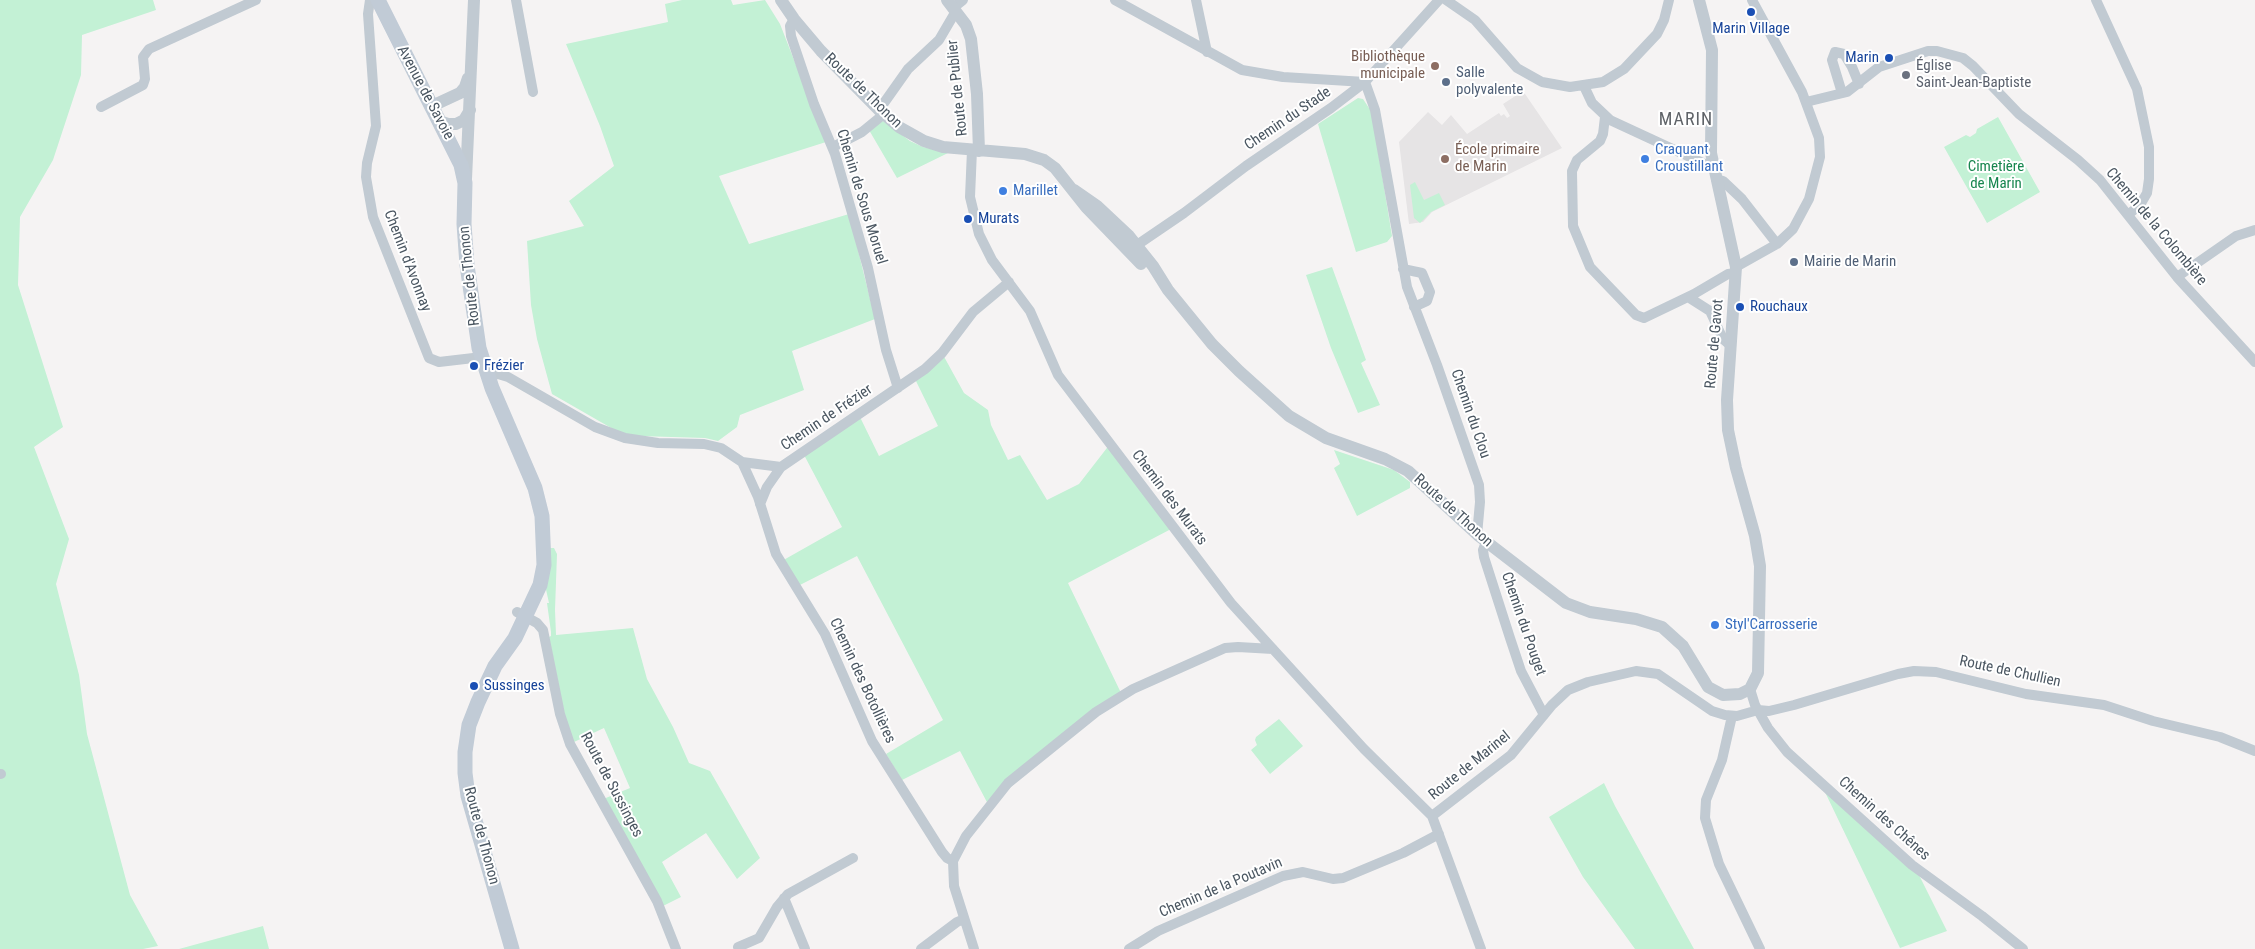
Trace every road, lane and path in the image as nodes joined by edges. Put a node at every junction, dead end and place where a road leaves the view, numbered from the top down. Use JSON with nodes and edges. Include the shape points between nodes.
{"nodes":[{"id":1,"x":256,"y":0,"type":"edge"},
{"id":2,"x":370,"y":0,"type":"edge"},
{"id":3,"x":378,"y":0,"type":"edge"},
{"id":4,"x":474,"y":0,"type":"edge"},
{"id":5,"x":516,"y":0,"type":"edge"},
{"id":6,"x":1115,"y":0,"type":"edge"},
{"id":7,"x":1196,"y":0,"type":"edge"},
{"id":8,"x":1439,"y":0,"type":"edge"},
{"id":9,"x":1446,"y":0,"type":"edge"},
{"id":10,"x":1669,"y":0,"type":"edge"},
{"id":11,"x":1699,"y":0,"type":"edge"},
{"id":12,"x":1752,"y":0,"type":"edge"},
{"id":13,"x":2096,"y":0,"type":"edge"},
{"id":14,"x":785,"y":2,"type":"edge"},
{"id":15,"x":955,"y":5,"type":"edge"},
{"id":16,"x":794,"y":19,"type":"junction"},
{"id":17,"x":1207,"y":52,"type":"junction"},
{"id":18,"x":470,"y":73,"type":"junction"},
{"id":19,"x":1365,"y":82,"type":"junction"},
{"id":20,"x":1858,"y":84,"type":"junction"},
{"id":21,"x":1584,"y":86,"type":"junction"},
{"id":22,"x":533,"y":92,"type":"dead end"},
{"id":23,"x":1842,"y":93,"type":"junction"},
{"id":24,"x":1806,"y":102,"type":"junction"},
{"id":25,"x":432,"y":106,"type":"junction"},
{"id":26,"x":101,"y":107,"type":"dead end"},
{"id":27,"x":470,"y":110,"type":"junction"},
{"id":28,"x":882,"y":112,"type":"junction"},
{"id":29,"x":1606,"y":117,"type":"junction"},
{"id":30,"x":440,"y":121,"type":"junction"},
{"id":31,"x":832,"y":147,"type":"junction"},
{"id":32,"x":975,"y":150,"type":"junction"},
{"id":33,"x":1713,"y":165,"type":"junction"},
{"id":34,"x":1716,"y":179,"type":"junction"},
{"id":35,"x":465,"y":189,"type":"junction"},
{"id":36,"x":2129,"y":214,"type":"junction"},
{"id":37,"x":2255,"y":230,"type":"edge"},
{"id":38,"x":1778,"y":244,"type":"junction"},
{"id":39,"x":1133,"y":248,"type":"junction"},
{"id":40,"x":1402,"y":269,"type":"junction"},
{"id":41,"x":1736,"y":270,"type":"junction"},
{"id":42,"x":2177,"y":277,"type":"junction"},
{"id":43,"x":1009,"y":282,"type":"junction"},
{"id":44,"x":1688,"y":297,"type":"junction"},
{"id":45,"x":1414,"y":307,"type":"junction"},
{"id":46,"x":1730,"y":346,"type":"junction"},
{"id":47,"x":482,"y":357,"type":"junction"},
{"id":48,"x":2255,"y":362,"type":"edge"},
{"id":49,"x":487,"y":376,"type":"junction"},
{"id":50,"x":898,"y":388,"type":"junction"},
{"id":51,"x":742,"y":462,"type":"junction"},
{"id":52,"x":781,"y":467,"type":"junction"},
{"id":53,"x":760,"y":504,"type":"junction"},
{"id":54,"x":1481,"y":538,"type":"junction"},
{"id":55,"x":521,"y":614,"type":"junction"},
{"id":56,"x":1273,"y":649,"type":"junction"},
{"id":57,"x":1750,"y":689,"type":"junction"},
{"id":58,"x":1758,"y":710,"type":"junction"},
{"id":59,"x":1544,"y":715,"type":"junction"},
{"id":60,"x":1732,"y":716,"type":"junction"},
{"id":61,"x":2255,"y":751,"type":"edge"},
{"id":62,"x":1432,"y":816,"type":"junction"},
{"id":63,"x":1439,"y":834,"type":"junction"},
{"id":64,"x":853,"y":858,"type":"dead end"},
{"id":65,"x":953,"y":861,"type":"junction"},
{"id":66,"x":784,"y":898,"type":"junction"},
{"id":67,"x":964,"y":919,"type":"junction"},
{"id":68,"x":738,"y":947,"type":"dead end"},
{"id":69,"x":512,"y":949,"type":"edge"},
{"id":70,"x":676,"y":949,"type":"edge"},
{"id":71,"x":805,"y":949,"type":"edge"},
{"id":72,"x":921,"y":949,"type":"edge"},
{"id":73,"x":974,"y":949,"type":"edge"},
{"id":74,"x":1129,"y":949,"type":"edge"},
{"id":75,"x":1481,"y":949,"type":"edge"},
{"id":76,"x":1760,"y":949,"type":"edge"},
{"id":77,"x":2023,"y":949,"type":"edge"}],
"edges":[{"from":1,"to":26,"type":"street","via":[[149,49],[143,57],[143,85]]},
{"from":2,"to":47,"type":"street","name":"Chemin d'Avonnay","via":[[368,14],[376,126],[366,177],[373,217],[428,358],[439,362]]},
{"from":3,"to":25,"type":"main road","name":"Avenue de Savoie"},
{"from":4,"to":18,"type":"street","name":"Route de Thonon"},
{"from":5,"to":22,"type":"street"},
{"from":6,"to":17,"type":"street"},
{"from":7,"to":17,"type":"street"},
{"from":8,"to":19,"type":"street","name":"Chemin du Stade"},
{"from":9,"to":21,"type":"street","via":[[1475,20],[1520,70],[1550,84]]},
{"from":10,"to":21,"type":"street","via":[[1664,20],[1653,39],[1630,64],[1603,82]]},
{"from":11,"to":33,"type":"street","name":"Route de Gavot","via":[[1712,50],[1710,135]]},
{"from":12,"to":24,"type":"street"},
{"from":13,"to":36,"type":"street","via":[[2137,89],[2149,147],[2146,193],[2140,205]]},
{"from":14,"to":16,"type":"street","name":"Route de Thonon"},
{"from":15,"to":28,"type":"street","via":[[938,40],[908,69]]},
{"from":15,"to":32,"type":"street","name":"Route de Publier","via":[[971,39],[977,94]]},
{"from":16,"to":28,"type":"street","name":"Route de Thonon"},
{"from":16,"to":31,"type":"street","name":"Chemin de Sous Moruel","via":[[790,29],[792,41]]},
{"from":17,"to":19,"type":"street","via":[[1254,74]]},
{"from":18,"to":25,"type":"street","via":[[466,87],[460,93]]},
{"from":18,"to":27,"type":"street","name":"Route de Thonon"},
{"from":19,"to":39,"type":"street","name":"Chemin du Stade"},
{"from":19,"to":40,"type":"street","name":"Chemin du Clou","via":[[1375,110]]},
{"from":20,"to":23,"type":"street"},
{"from":20,"to":23,"type":"street","via":[[1844,54],[1835,52],[1832,60]]},
{"from":20,"to":36,"type":"street","name":"Chemin de la Colombière","via":[[1884,64],[1932,51],[1957,56],[1968,62],[2020,114],[2089,170]]},
{"from":21,"to":29,"type":"street","via":[[1592,103]]},
{"from":23,"to":24,"type":"street"},
{"from":24,"to":38,"type":"street","via":[[1819,138],[1819,163],[1803,212],[1793,229]]},
{"from":25,"to":30,"type":"main road","name":"Avenue de Savoie"},
{"from":27,"to":30,"type":"street","via":[[464,120],[456,124]]},
{"from":27,"to":35,"type":"street","name":"Route de Thonon"},
{"from":28,"to":31,"type":"street","via":[[862,132]]},
{"from":28,"to":32,"type":"street","name":"Route de Thonon","via":[[924,141],[943,147]]},
{"from":29,"to":33,"type":"street","via":[[1700,162]]},
{"from":29,"to":44,"type":"street","via":[[1600,141],[1572,167],[1572,218],[1584,256],[1594,272],[1641,318],[1650,317]]},
{"from":30,"to":35,"type":"main road","name":"Avenue de Savoie","via":[[459,160]]},
{"from":31,"to":50,"type":"street","name":"Chemin de Sous Moruel","via":[[861,242]]},
{"from":32,"to":39,"type":"street","name":"Route de Thonon","via":[[1038,157],[1055,168],[1093,215]]},
{"from":32,"to":43,"type":"street","name":"Chemin des Murats","via":[[969,190],[974,217],[989,254]]},
{"from":33,"to":34,"type":"street","name":"Route de Gavot"},
{"from":34,"to":38,"type":"street","via":[[1723,181],[1742,199]]},
{"from":34,"to":41,"type":"street","name":"Route de Gavot"},
{"from":35,"to":47,"type":"main road","name":"Route de Thonon","via":[[467,265]]},
{"from":36,"to":42,"type":"street","name":"Chemin de la Colombière"},
{"from":37,"to":42,"type":"street","via":[[2236,236]]},
{"from":38,"to":41,"type":"street"},
{"from":39,"to":54,"type":"street","name":"Route de Thonon","via":[[1148,272],[1168,290],[1225,358],[1289,416],[1326,438],[1385,459],[1408,471]]},
{"from":40,"to":45,"type":"street","name":"Chemin du Clou"},
{"from":40,"to":45,"type":"street","via":[[1422,273],[1430,292],[1427,301]]},
{"from":41,"to":44,"type":"street"},
{"from":41,"to":46,"type":"street","name":"Route de Gavot"},
{"from":42,"to":48,"type":"street","name":"Chemin de la Colombière"},
{"from":43,"to":50,"type":"street","name":"Chemin de Frézier","via":[[973,312],[938,358]]},
{"from":43,"to":56,"type":"street","name":"Chemin des Murats","via":[[1030,311],[1052,363],[1068,390],[1218,586]]},
{"from":44,"to":46,"type":"street","via":[[1710,311],[1723,339]]},
{"from":45,"to":54,"type":"street","name":"Chemin du Clou","via":[[1479,485]]},
{"from":46,"to":57,"type":"street","name":"Route de Gavot","via":[[1726,400],[1729,436],[1760,566],[1758,667]]},
{"from":47,"to":49,"type":"main road","name":"Route de Thonon"},
{"from":49,"to":51,"type":"street","name":"Chemin de Frézier","via":[[498,374],[508,377],[614,434],[648,442],[713,445]]},
{"from":49,"to":55,"type":"main road","name":"Route de Thonon","via":[[535,488],[542,516],[543,575]]},
{"from":50,"to":52,"type":"street","name":"Chemin de Frézier"},
{"from":51,"to":52,"type":"street","name":"Chemin de Frézier"},
{"from":51,"to":53,"type":"street","name":"Chemin des Botollières"},
{"from":52,"to":53,"type":"street"},
{"from":53,"to":65,"type":"street","name":"Chemin des Botollières","via":[[780,562],[825,634],[872,741],[946,858]]},
{"from":54,"to":57,"type":"street","name":"Route de Thonon","via":[[1574,607],[1654,623],[1670,632],[1683,646],[1704,682],[1718,693],[1734,696]]},
{"from":54,"to":59,"type":"street","name":"Chemin du Pouget","via":[[1510,638]]},
{"from":55,"to":69,"type":"main road","name":"Route de Thonon","via":[[512,643],[495,666],[471,719],[465,774]]},
{"from":55,"to":70,"type":"street","name":"Route de Sussinges","via":[[540,626],[544,634],[560,714],[570,744],[657,901]]},
{"from":56,"to":62,"type":"street","name":"Chemin des Murats","via":[[1364,749]]},
{"from":56,"to":65,"type":"street","via":[[1238,647],[1220,650],[1113,700],[1008,783],[966,836]]},
{"from":57,"to":58,"type":"street","name":"Chemin des Chênes"},
{"from":58,"to":60,"type":"street"},
{"from":58,"to":61,"type":"street","name":"Route de Chullien","via":[[1788,707],[1898,674],[1931,671],[2026,694],[2104,705],[2226,739]]},
{"from":58,"to":77,"type":"street","name":"Chemin des Chênes","via":[[1787,752],[1900,854]]},
{"from":59,"to":60,"type":"street","name":"Route de Marinel","via":[[1564,694],[1580,685],[1643,671],[1664,678],[1712,711]]},
{"from":59,"to":62,"type":"street","name":"Route de Marinel","via":[[1511,755]]},
{"from":60,"to":76,"type":"street","via":[[1722,760],[1706,800],[1705,818],[1719,864]]},
{"from":62,"to":63,"type":"street"},
{"from":63,"to":74,"type":"street","name":"Chemin de la Poutavin","via":[[1343,878],[1303,872],[1283,876],[1158,931]]},
{"from":63,"to":75,"type":"street"},
{"from":64,"to":66,"type":"street"},
{"from":65,"to":67,"type":"street","via":[[952,877]]},
{"from":66,"to":68,"type":"street","via":[[762,934]]},
{"from":66,"to":71,"type":"street"},
{"from":67,"to":72,"type":"street"},
{"from":67,"to":73,"type":"street"}]}
